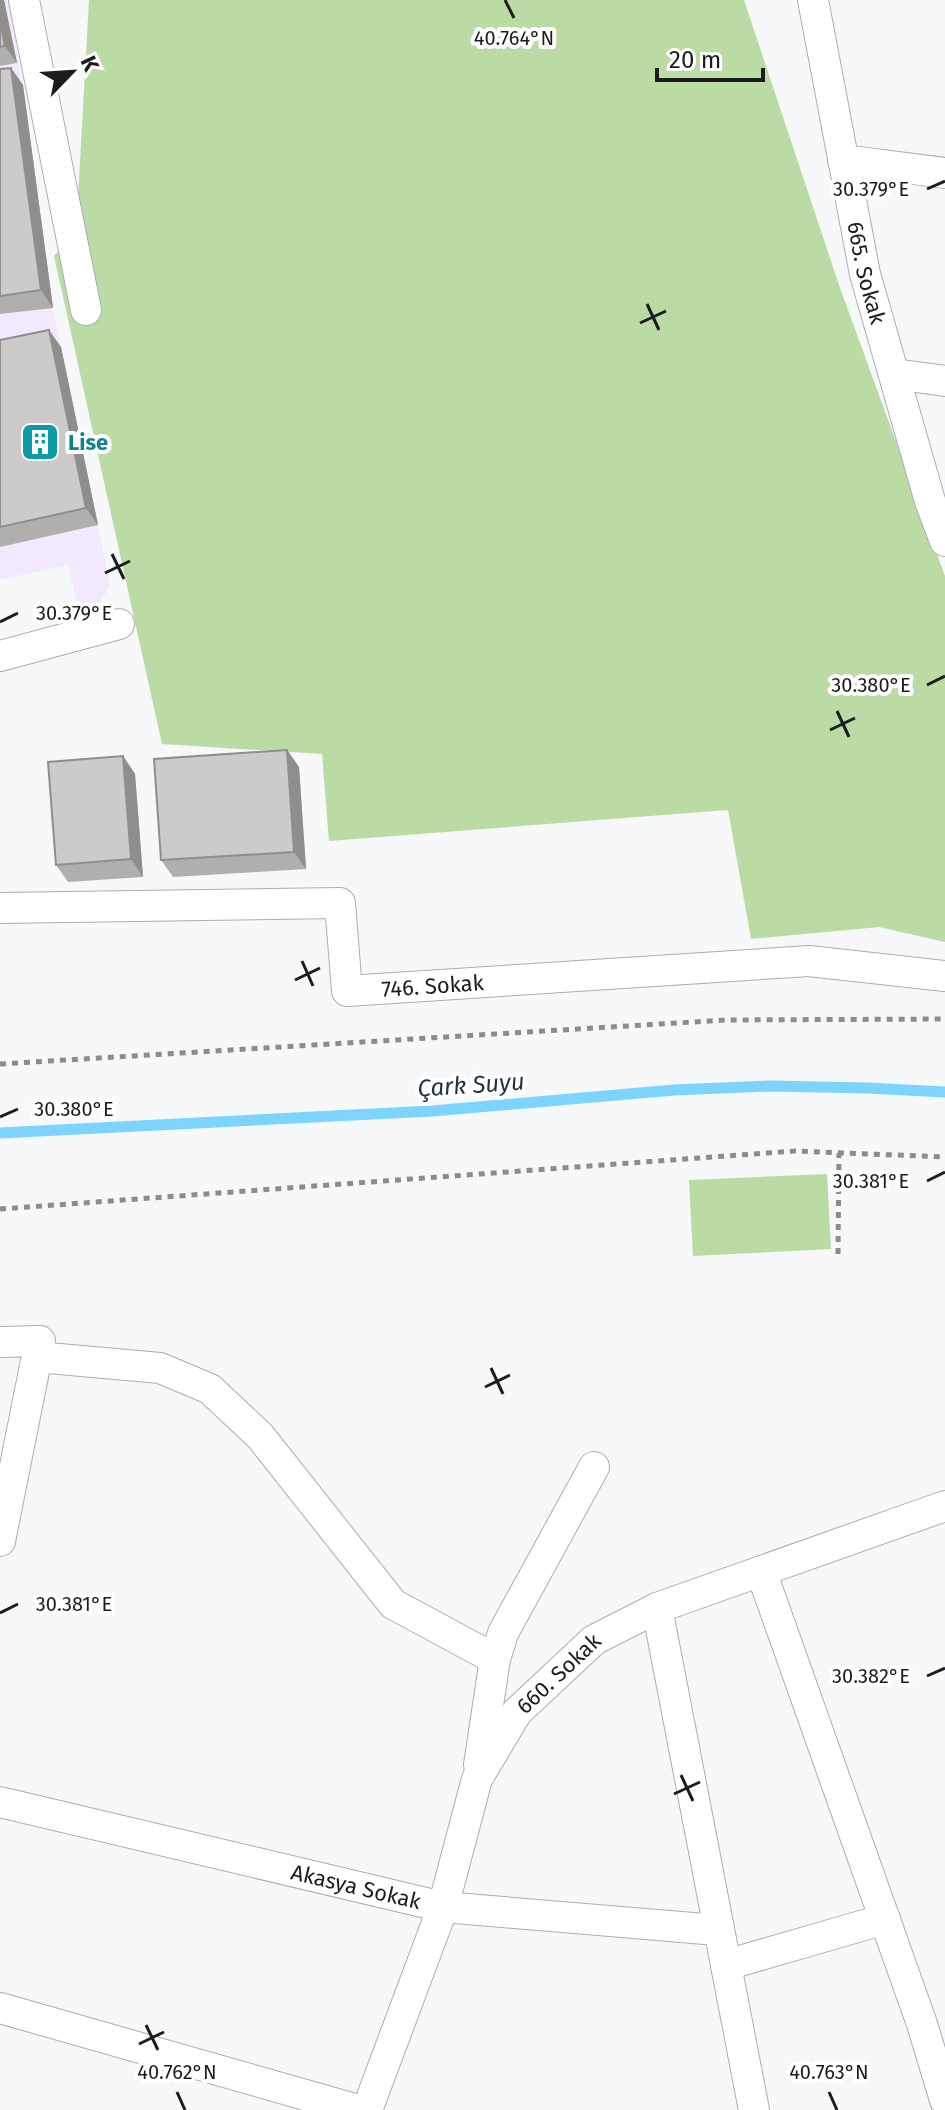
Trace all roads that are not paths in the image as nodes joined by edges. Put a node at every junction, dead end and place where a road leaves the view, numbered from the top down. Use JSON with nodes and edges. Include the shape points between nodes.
{"nodes":[{"id":1,"x":24,"y":0,"type":"edge"},
{"id":2,"x":813,"y":0,"type":"edge"},
{"id":3,"x":843,"y":160,"type":"junction"},
{"id":4,"x":945,"y":173,"type":"edge"},
{"id":5,"x":86,"y":310,"type":"dead end"},
{"id":6,"x":894,"y":374,"type":"junction"},
{"id":7,"x":945,"y":381,"type":"edge"},
{"id":8,"x":945,"y":541,"type":"edge"},
{"id":9,"x":119,"y":624,"type":"dead end"},
{"id":10,"x":0,"y":656,"type":"edge"},
{"id":11,"x":0,"y":908,"type":"edge"},
{"id":12,"x":945,"y":976,"type":"edge"},
{"id":13,"x":0,"y":1342,"type":"edge"},
{"id":14,"x":37,"y":1357,"type":"junction"},
{"id":15,"x":594,"y":1467,"type":"dead end"},
{"id":16,"x":945,"y":1506,"type":"edge"},
{"id":17,"x":0,"y":1541,"type":"edge"},
{"id":18,"x":761,"y":1571,"type":"junction"},
{"id":19,"x":657,"y":1608,"type":"junction"},
{"id":20,"x":495,"y":1659,"type":"junction"},
{"id":21,"x":477,"y":1779,"type":"junction"},
{"id":22,"x":0,"y":1802,"type":"edge"},
{"id":23,"x":443,"y":1907,"type":"junction"},
{"id":24,"x":885,"y":1919,"type":"junction"},
{"id":25,"x":717,"y":1930,"type":"junction"},
{"id":26,"x":726,"y":1965,"type":"junction"},
{"id":27,"x":0,"y":2008,"type":"edge"},
{"id":28,"x":945,"y":2100,"type":"edge"},
{"id":29,"x":358,"y":2110,"type":"edge"},
{"id":30,"x":367,"y":2110,"type":"edge"},
{"id":31,"x":754,"y":2110,"type":"edge"}],
"edges":[{"from":1,"to":5,"type":"street"},
{"from":2,"to":3,"type":"street","name":"665. Sokak"},
{"from":3,"to":4,"type":"street"},
{"from":3,"to":6,"type":"street","name":"665. Sokak","via":[[865,274]]},
{"from":6,"to":7,"type":"street"},
{"from":6,"to":8,"type":"street","name":"665. Sokak"},
{"from":9,"to":10,"type":"street"},
{"from":11,"to":12,"type":"street","name":"746. Sokak","via":[[340,903],[347,991],[809,961]]},
{"from":13,"to":14,"type":"street","via":[[40,1341]]},
{"from":14,"to":17,"type":"street"},
{"from":14,"to":20,"type":"street","via":[[160,1368],[210,1389],[260,1436],[393,1604]]},
{"from":15,"to":20,"type":"street","via":[[503,1633]]},
{"from":16,"to":18,"type":"street","name":"660. Sokak"},
{"from":18,"to":19,"type":"street","name":"660. Sokak"},
{"from":18,"to":24,"type":"street"},
{"from":19,"to":21,"type":"street","name":"660. Sokak","via":[[594,1640],[517,1712]]},
{"from":19,"to":25,"type":"street"},
{"from":20,"to":21,"type":"street"},
{"from":21,"to":23,"type":"street","name":"660. Sokak"},
{"from":22,"to":23,"type":"street","name":"Akasya Sokak"},
{"from":23,"to":25,"type":"street","name":"Akasya Sokak"},
{"from":23,"to":30,"type":"street","name":"660. Sokak"},
{"from":24,"to":26,"type":"street"},
{"from":24,"to":28,"type":"street"},
{"from":25,"to":26,"type":"street"},
{"from":26,"to":31,"type":"street"},
{"from":27,"to":29,"type":"street"}]}
